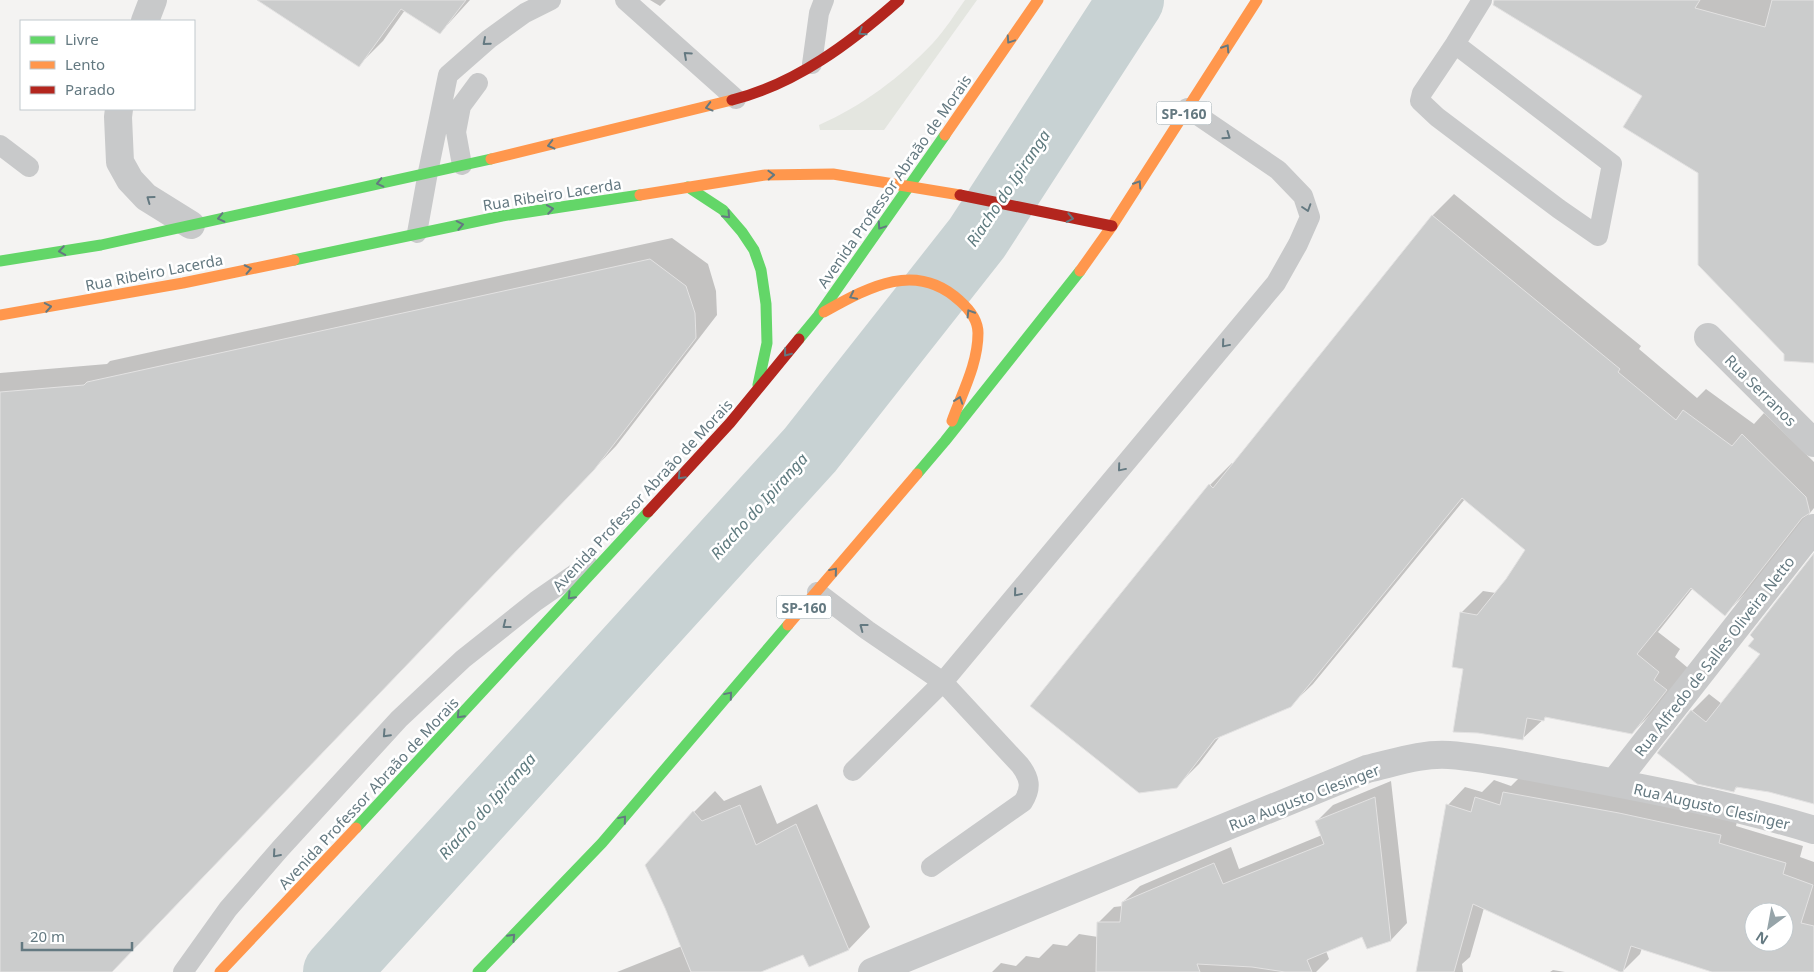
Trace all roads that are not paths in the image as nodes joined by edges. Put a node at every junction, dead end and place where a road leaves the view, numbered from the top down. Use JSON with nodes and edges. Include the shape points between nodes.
{"nodes":[{"id":1,"x":153,"y":0,"type":"edge"},
{"id":2,"x":551,"y":0,"type":"edge"},
{"id":3,"x":625,"y":0,"type":"edge"},
{"id":4,"x":824,"y":0,"type":"edge"},
{"id":5,"x":899,"y":0,"type":"edge"},
{"id":6,"x":1038,"y":0,"type":"edge"},
{"id":7,"x":1256,"y":0,"type":"edge"},
{"id":8,"x":1482,"y":0,"type":"edge"},
{"id":9,"x":145,"y":20,"type":"edge"},
{"id":10,"x":1455,"y":44,"type":"junction"},
{"id":11,"x":812,"y":64,"type":"junction"},
{"id":12,"x":478,"y":83,"type":"dead end"},
{"id":13,"x":736,"y":100,"type":"junction"},
{"id":14,"x":1187,"y":108,"type":"junction"},
{"id":15,"x":119,"y":110,"type":"edge"},
{"id":16,"x":0,"y":145,"type":"edge"},
{"id":17,"x":462,"y":165,"type":"junction"},
{"id":18,"x":29,"y":167,"type":"dead end"},
{"id":19,"x":428,"y":172,"type":"junction"},
{"id":20,"x":909,"y":186,"type":"junction"},
{"id":21,"x":688,"y":187,"type":"junction"},
{"id":22,"x":191,"y":225,"type":"junction"},
{"id":23,"x":1112,"y":226,"type":"junction"},
{"id":24,"x":417,"y":233,"type":"junction"},
{"id":25,"x":0,"y":261,"type":"edge"},
{"id":26,"x":0,"y":315,"type":"edge"},
{"id":27,"x":818,"y":316,"type":"junction"},
{"id":28,"x":1708,"y":337,"type":"dead end"},
{"id":29,"x":757,"y":390,"type":"junction"},
{"id":30,"x":945,"y":441,"type":"junction"},
{"id":31,"x":1814,"y":443,"type":"edge"},
{"id":32,"x":1814,"y":528,"type":"edge"},
{"id":33,"x":616,"y":546,"type":"junction"},
{"id":34,"x":817,"y":592,"type":"junction"},
{"id":35,"x":943,"y":682,"type":"junction"},
{"id":36,"x":853,"y":771,"type":"dead end"},
{"id":37,"x":1614,"y":783,"type":"junction"},
{"id":38,"x":1814,"y":830,"type":"edge"},
{"id":39,"x":931,"y":867,"type":"dead end"},
{"id":40,"x":183,"y":972,"type":"edge"},
{"id":41,"x":220,"y":972,"type":"edge"},
{"id":42,"x":478,"y":972,"type":"edge"},
{"id":43,"x":872,"y":972,"type":"edge"}],
"edges":[{"from":1,"to":9,"type":"street"},
{"from":2,"to":19,"type":"lane","one_way":true,"via":[[525,13],[489,39],[448,75]]},
{"from":13,"to":3,"type":"lane","one_way":true},
{"from":4,"to":11,"type":"lane","via":[[819,13]]},
{"from":5,"to":11,"type":"main road","one_way":true,"via":[[869,27]]},
{"from":6,"to":20,"type":"main road","name":"Avenida Professor Abraão de Morais","one_way":true},
{"from":14,"to":7,"type":"main road","number":"SP-160","one_way":true},
{"from":8,"to":10,"type":"lane"},
{"from":10,"to":10,"type":"lane","via":[[1420,101],[1598,236],[1612,164]]},
{"from":11,"to":13,"type":"main road","via":[[772,87]]},
{"from":12,"to":17,"type":"lane","via":[[461,106],[456,132]]},
{"from":13,"to":17,"type":"main road","one_way":true},
{"from":23,"to":14,"type":"main road","number":"SP-160","one_way":true},
{"from":14,"to":35,"type":"lane","one_way":true,"via":[[1278,170],[1303,196],[1310,217],[1276,284]]},
{"from":22,"to":15,"type":"street","one_way":true,"via":[[146,197],[130,180],[120,162]]},
{"from":16,"to":18,"type":"lane"},
{"from":17,"to":19,"type":"main road"},
{"from":19,"to":22,"type":"main road","one_way":true},
{"from":19,"to":24,"type":"lane"},
{"from":21,"to":20,"type":"main road","name":"Rua Ribeiro Lacerda","one_way":true,"via":[[765,175],[833,174]]},
{"from":20,"to":23,"type":"main road","name":"Rua Ribeiro Lacerda","one_way":true},
{"from":20,"to":27,"type":"main road","name":"Avenida Professor Abraão de Morais","one_way":true},
{"from":24,"to":21,"type":"main road","name":"Rua Ribeiro Lacerda","one_way":true,"via":[[502,216]]},
{"from":21,"to":29,"type":"main road","one_way":true,"via":[[723,210],[754,250],[761,270],[767,344]]},
{"from":22,"to":25,"type":"main road","one_way":true},
{"from":23,"to":30,"type":"main road","number":"SP-160","via":[[1074,280]]},
{"from":26,"to":24,"type":"main road","name":"Rua Ribeiro Lacerda","one_way":true,"via":[[183,283]]},
{"from":27,"to":29,"type":"main road","name":"Avenida Professor Abraão de Morais","one_way":true},
{"from":30,"to":27,"type":"main road","one_way":true,"via":[[974,360],[978,331],[973,315],[958,297],[946,287],[922,279],[890,281],[852,295]]},
{"from":28,"to":31,"type":"street","name":"Rua Serranos"},
{"from":29,"to":33,"type":"main road","name":"Avenida Professor Abraão de Morais","one_way":true},
{"from":34,"to":30,"type":"main road","number":"SP-160","one_way":true},
{"from":32,"to":37,"type":"street","name":"Rua Alfredo de Salles Oliveira Netto"},
{"from":33,"to":40,"type":"lane","one_way":true,"via":[[536,601],[470,653],[399,719],[228,909]]},
{"from":33,"to":41,"type":"main road","name":"Avenida Professor Abraão de Morais","one_way":true},
{"from":35,"to":34,"type":"lane","one_way":true},
{"from":42,"to":34,"type":"main road","number":"SP-160","one_way":true,"via":[[602,843]]},
{"from":35,"to":36,"type":"lane"},
{"from":35,"to":39,"type":"lane","via":[[1020,765],[1030,785],[1023,802]]},
{"from":37,"to":38,"type":"street","name":"Rua Augusto Clesinger"},
{"from":37,"to":43,"type":"street","name":"Rua Augusto Clesinger","via":[[1448,755],[1421,757],[1367,769]]}]}
